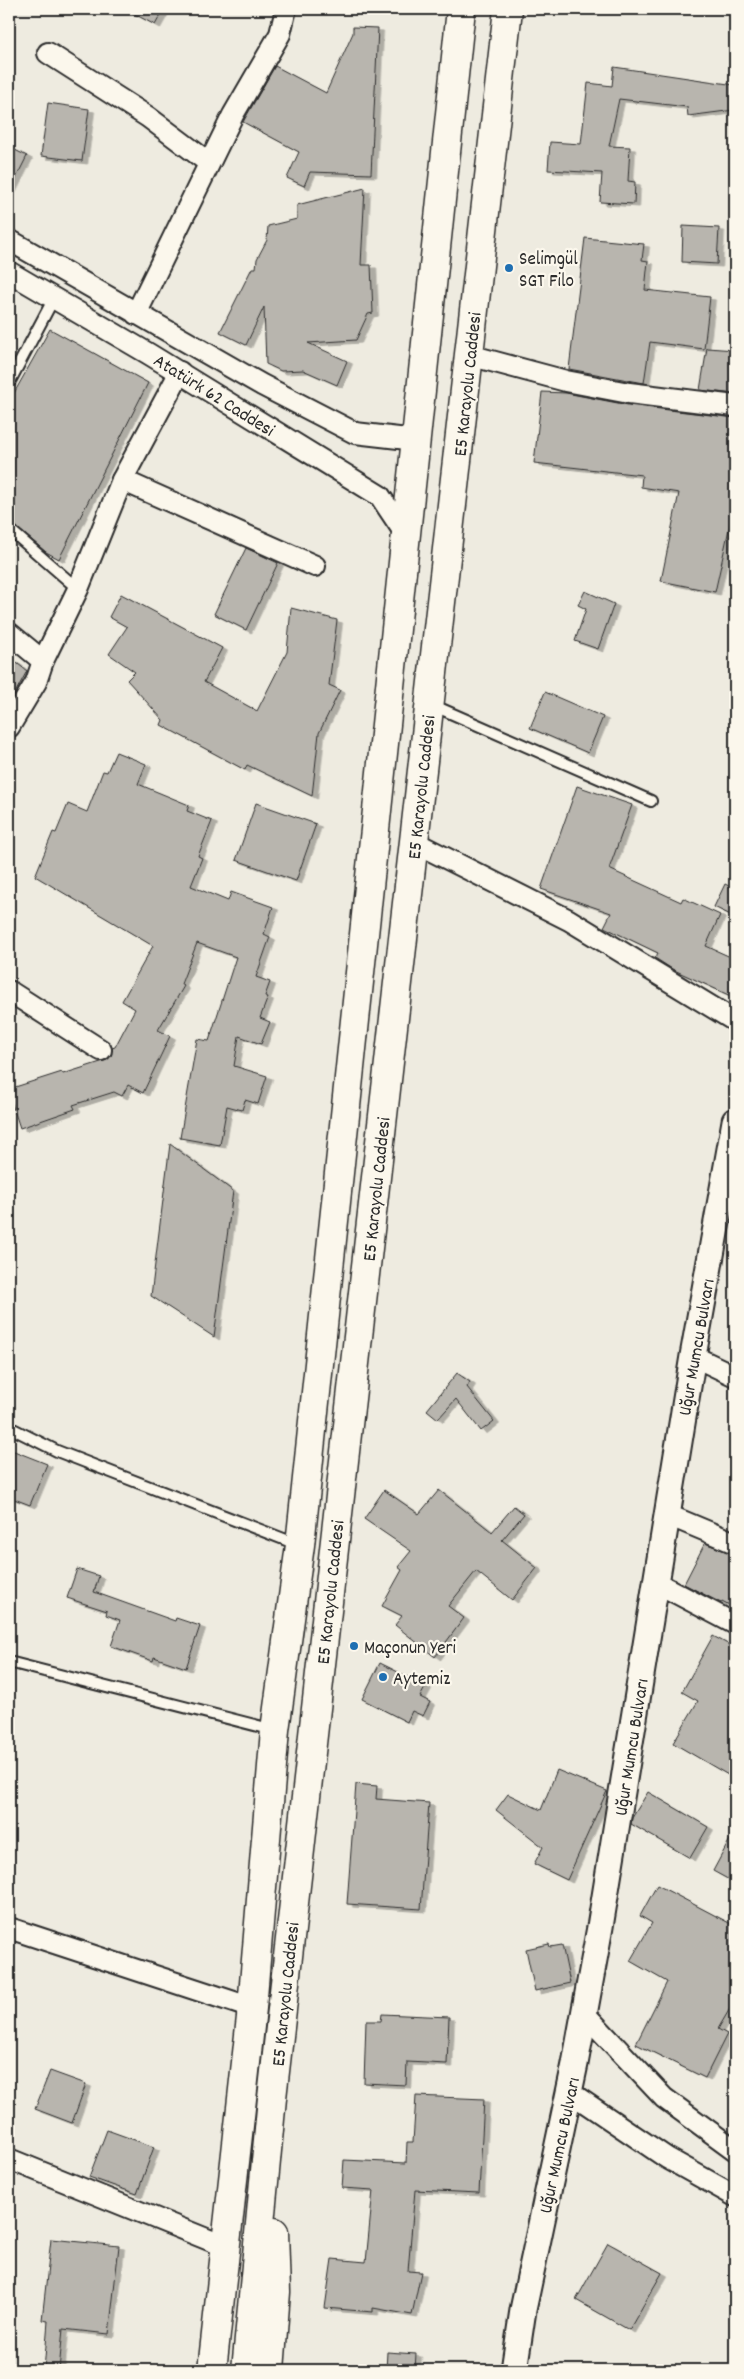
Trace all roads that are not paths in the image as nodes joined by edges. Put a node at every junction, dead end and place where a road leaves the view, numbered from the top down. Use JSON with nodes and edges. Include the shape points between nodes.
{"nodes":[{"id":1,"x":286,"y":9,"type":"edge"},
{"id":2,"x":461,"y":9,"type":"edge"},
{"id":3,"x":508,"y":9,"type":"edge"},
{"id":4,"x":48,"y":53,"type":"dead end"},
{"id":5,"x":209,"y":163,"type":"junction"},
{"id":6,"x":9,"y":240,"type":"edge"},
{"id":7,"x":9,"y":272,"type":"edge"},
{"id":8,"x":54,"y":298,"type":"junction"},
{"id":9,"x":136,"y":314,"type":"junction"},
{"id":10,"x":469,"y":355,"type":"junction"},
{"id":11,"x":180,"y":372,"type":"junction"},
{"id":12,"x":9,"y":383,"type":"edge"},
{"id":13,"x":735,"y":406,"type":"edge"},
{"id":14,"x":416,"y":440,"type":"junction"},
{"id":15,"x":122,"y":480,"type":"junction"},
{"id":16,"x":9,"y":529,"type":"edge"},
{"id":17,"x":406,"y":535,"type":"junction"},
{"id":18,"x":315,"y":566,"type":"dead end"},
{"id":19,"x":78,"y":589,"type":"junction"},
{"id":20,"x":9,"y":633,"type":"edge"},
{"id":21,"x":43,"y":661,"type":"junction"},
{"id":22,"x":430,"y":704,"type":"junction"},
{"id":23,"x":9,"y":727,"type":"edge"},
{"id":24,"x":651,"y":801,"type":"dead end"},
{"id":25,"x":414,"y":842,"type":"junction"},
{"id":26,"x":9,"y":991,"type":"edge"},
{"id":27,"x":735,"y":1021,"type":"edge"},
{"id":28,"x":101,"y":1050,"type":"dead end"},
{"id":29,"x":735,"y":1121,"type":"edge"},
{"id":30,"x":693,"y":1356,"type":"junction"},
{"id":31,"x":735,"y":1376,"type":"edge"},
{"id":32,"x":9,"y":1427,"type":"edge"},
{"id":33,"x":668,"y":1515,"type":"junction"},
{"id":34,"x":735,"y":1543,"type":"edge"},
{"id":35,"x":300,"y":1545,"type":"junction"},
{"id":36,"x":657,"y":1583,"type":"junction"},
{"id":37,"x":735,"y":1624,"type":"edge"},
{"id":38,"x":9,"y":1662,"type":"edge"},
{"id":39,"x":275,"y":1730,"type":"junction"},
{"id":40,"x":9,"y":1928,"type":"edge"},
{"id":41,"x":252,"y":2008,"type":"junction"},
{"id":42,"x":585,"y":2014,"type":"junction"},
{"id":43,"x":568,"y":2092,"type":"junction"},
{"id":44,"x":272,"y":2098,"type":"junction"},
{"id":45,"x":735,"y":2150,"type":"edge"},
{"id":46,"x":9,"y":2159,"type":"edge"},
{"id":47,"x":735,"y":2196,"type":"edge"},
{"id":48,"x":224,"y":2246,"type":"junction"},
{"id":49,"x":203,"y":2370,"type":"edge"},
{"id":50,"x":212,"y":2370,"type":"edge"},
{"id":51,"x":246,"y":2370,"type":"edge"},
{"id":52,"x":270,"y":2370,"type":"edge"},
{"id":53,"x":514,"y":2370,"type":"edge"}],
"edges":[{"from":1,"to":5,"type":"street","via":[[280,34]]},
{"from":2,"to":14,"type":"highway","name":"E5 Karayolu Caddesi"},
{"from":3,"to":10,"type":"highway","name":"E5 Karayolu Caddesi"},
{"from":4,"to":5,"type":"street","via":[[148,117]]},
{"from":5,"to":9,"type":"street"},
{"from":6,"to":9,"type":"street","name":"Atatürk 62 Caddesi"},
{"from":7,"to":8,"type":"street","name":"Atatürk 62 Caddesi"},
{"from":8,"to":11,"type":"street","name":"Atatürk 62 Caddesi"},
{"from":8,"to":12,"type":"lane"},
{"from":9,"to":14,"type":"street","name":"Atatürk 62 Caddesi","via":[[355,433]]},
{"from":10,"to":13,"type":"street","via":[[629,393]]},
{"from":10,"to":22,"type":"highway","name":"E5 Karayolu Caddesi"},
{"from":11,"to":15,"type":"street"},
{"from":11,"to":17,"type":"street","name":"Atatürk 62 Caddesi","via":[[380,496]]},
{"from":14,"to":17,"type":"highway","name":"E5 Karayolu Caddesi"},
{"from":15,"to":18,"type":"street"},
{"from":15,"to":19,"type":"street"},
{"from":16,"to":19,"type":"lane"},
{"from":17,"to":35,"type":"highway","name":"E5 Karayolu Caddesi"},
{"from":19,"to":21,"type":"street"},
{"from":20,"to":21,"type":"street"},
{"from":21,"to":23,"type":"street","via":[[36,682]]},
{"from":22,"to":24,"type":"lane"},
{"from":22,"to":25,"type":"highway","name":"E5 Karayolu Caddesi"},
{"from":25,"to":27,"type":"street","via":[[569,920]]},
{"from":25,"to":44,"type":"highway","name":"E5 Karayolu Caddesi"},
{"from":26,"to":28,"type":"street"},
{"from":29,"to":30,"type":"street","name":"Uğur Mumcu Bulvarı"},
{"from":30,"to":31,"type":"street"},
{"from":30,"to":33,"type":"street","name":"Uğur Mumcu Bulvarı"},
{"from":32,"to":35,"type":"lane","via":[[57,1451]]},
{"from":33,"to":34,"type":"street"},
{"from":33,"to":36,"type":"street","name":"Uğur Mumcu Bulvarı"},
{"from":35,"to":39,"type":"highway","name":"E5 Karayolu Caddesi"},
{"from":36,"to":37,"type":"street"},
{"from":36,"to":42,"type":"street","name":"Uğur Mumcu Bulvarı"},
{"from":38,"to":39,"type":"lane"},
{"from":39,"to":41,"type":"highway","name":"E5 Karayolu Caddesi"},
{"from":40,"to":41,"type":"street"},
{"from":41,"to":48,"type":"highway","name":"E5 Karayolu Caddesi"},
{"from":42,"to":43,"type":"street","name":"Uğur Mumcu Bulvarı"},
{"from":42,"to":45,"type":"street","via":[[664,2098]]},
{"from":43,"to":47,"type":"street","via":[[667,2158]]},
{"from":43,"to":53,"type":"street","name":"Uğur Mumcu Bulvarı","via":[[523,2310]]},
{"from":44,"to":51,"type":"highway","name":"E5 Karayolu Caddesi"},
{"from":44,"to":52,"type":"highway","via":[[276,2292]]},
{"from":46,"to":48,"type":"street"},
{"from":48,"to":49,"type":"highway"},
{"from":48,"to":50,"type":"highway","name":"E5 Karayolu Caddesi"}]}
